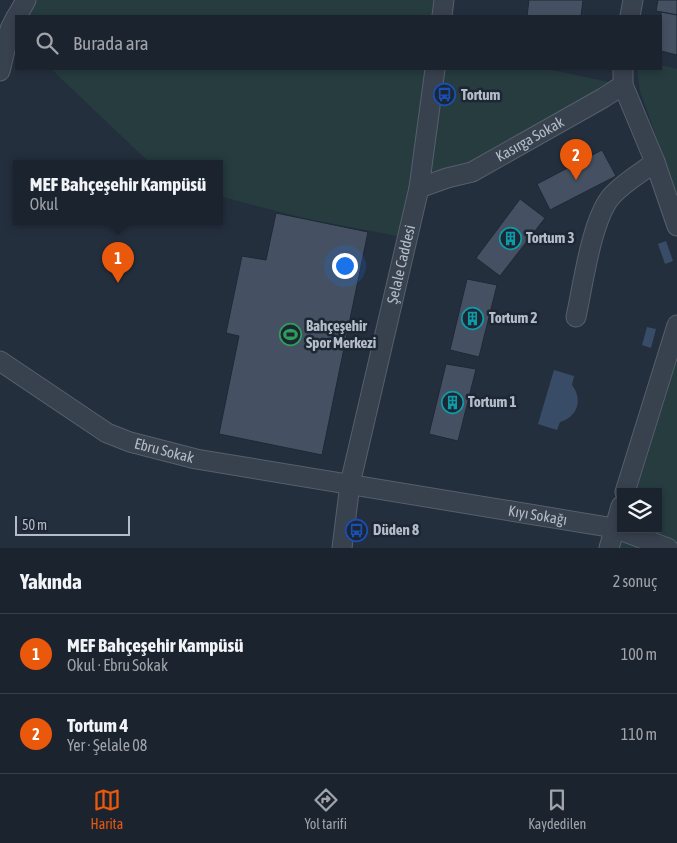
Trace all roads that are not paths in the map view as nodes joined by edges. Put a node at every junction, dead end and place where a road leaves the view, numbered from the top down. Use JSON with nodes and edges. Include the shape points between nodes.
{"nodes":[{"id":1,"x":26,"y":0,"type":"edge"},
{"id":2,"x":444,"y":0,"type":"edge"},
{"id":3,"x":633,"y":0,"type":"edge"},
{"id":4,"x":16,"y":15,"type":"edge"},
{"id":5,"x":442,"y":15,"type":"edge"},
{"id":6,"x":630,"y":15,"type":"edge"},
{"id":7,"x":11,"y":22,"type":"edge"},
{"id":8,"x":434,"y":70,"type":"edge"},
{"id":9,"x":0,"y":71,"type":"edge"},
{"id":10,"x":623,"y":77,"type":"edge"},
{"id":11,"x":655,"y":162,"type":"junction"},
{"id":12,"x":419,"y":188,"type":"junction"},
{"id":13,"x":677,"y":226,"type":"edge"},
{"id":14,"x":576,"y":317,"type":"dead end"},
{"id":15,"x":677,"y":325,"type":"edge"},
{"id":16,"x":0,"y":361,"type":"edge"},
{"id":17,"x":350,"y":484,"type":"junction"},
{"id":18,"x":626,"y":488,"type":"edge"},
{"id":19,"x":403,"y":493,"type":"joint"},
{"id":20,"x":617,"y":519,"type":"edge"},
{"id":21,"x":614,"y":528,"type":"junction"},
{"id":22,"x":342,"y":548,"type":"edge"},
{"id":23,"x":608,"y":548,"type":"edge"},
{"id":24,"x":668,"y":548,"type":"edge"}],
"edges":[{"from":1,"to":4,"type":"street"},
{"from":2,"to":5,"type":"street"},
{"from":3,"to":6,"type":"street"},
{"from":7,"to":9,"type":"street"},
{"from":8,"to":12,"type":"street","name":"Şelale Caddesi"},
{"from":10,"to":11,"type":"street"},
{"from":10,"to":12,"type":"street","name":"Kasırga Sokak","via":[[603,98],[472,172]]},
{"from":11,"to":13,"type":"street"},
{"from":11,"to":14,"type":"street","via":[[619,189],[597,224]]},
{"from":12,"to":17,"type":"street","name":"Şelale Caddesi"},
{"from":15,"to":18,"type":"street"},
{"from":16,"to":17,"type":"street","name":"Ebru Sokak","via":[[107,432],[130,442],[196,459]]},
{"from":17,"to":19,"type":"street","name":"Ebru Sokak"},
{"from":17,"to":22,"type":"street","name":"Şelale Caddesi"},
{"from":19,"to":21,"type":"street","name":"Kıyı Sokağı"},
{"from":20,"to":21,"type":"street"},
{"from":21,"to":23,"type":"street"},
{"from":21,"to":24,"type":"street","name":"Kıyı Sokağı"}]}
